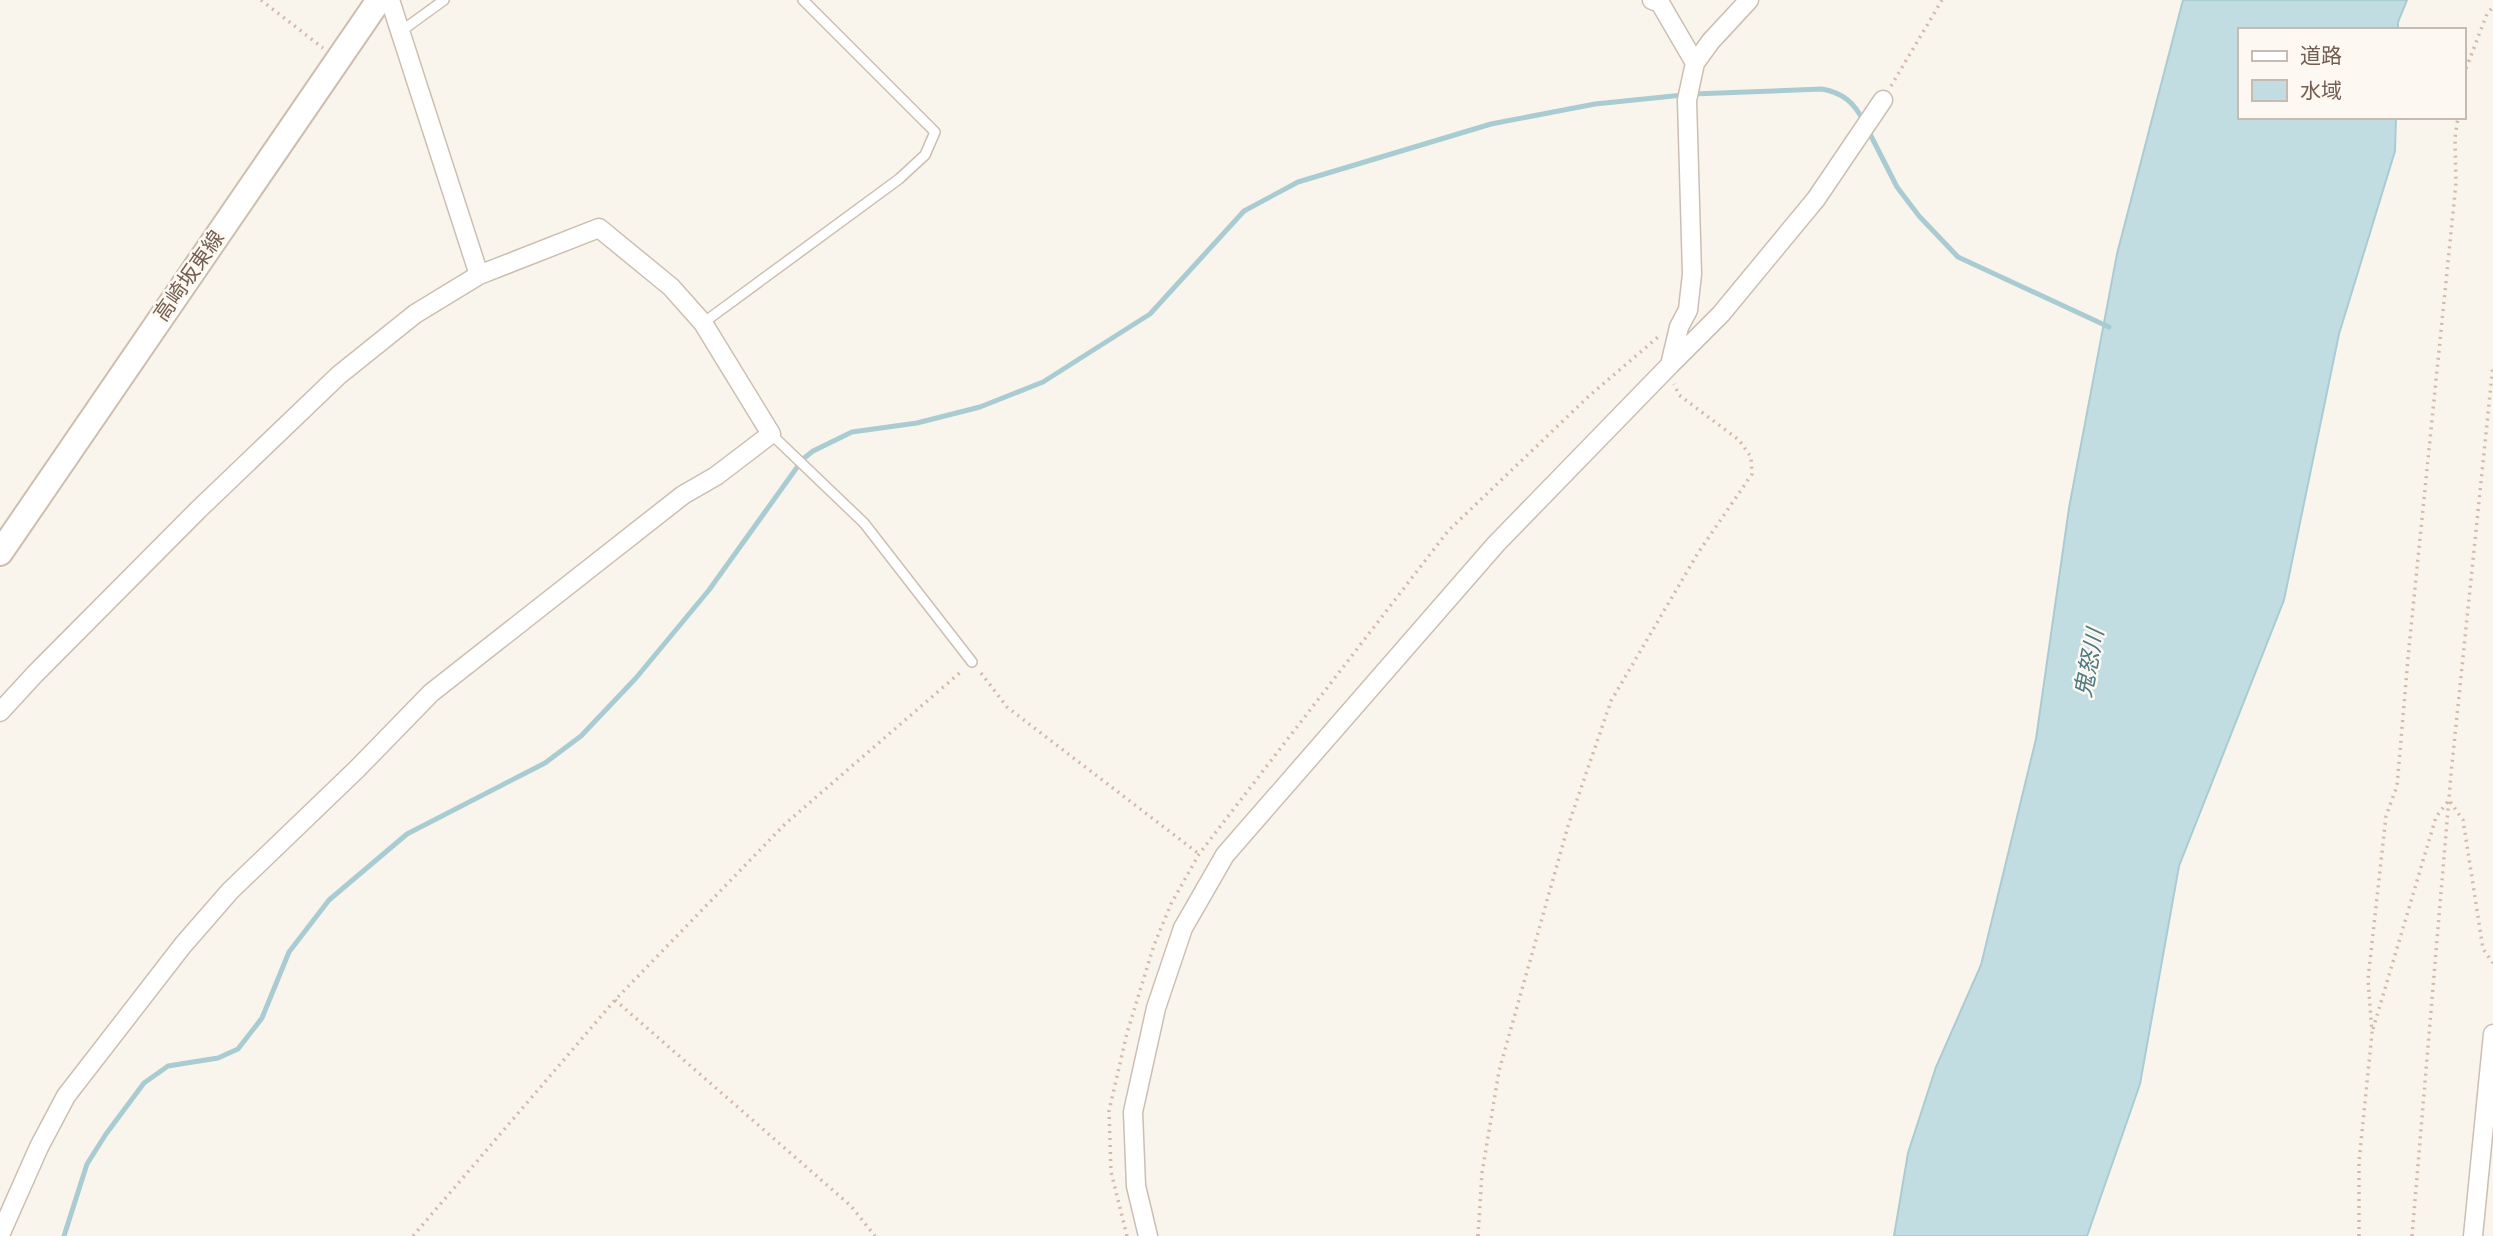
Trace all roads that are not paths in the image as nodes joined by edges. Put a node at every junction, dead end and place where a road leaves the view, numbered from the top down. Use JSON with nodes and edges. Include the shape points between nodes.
{"nodes":[{"id":1,"x":379,"y":0,"type":"edge"},
{"id":2,"x":390,"y":0,"type":"edge"},
{"id":3,"x":444,"y":0,"type":"edge"},
{"id":4,"x":803,"y":0,"type":"edge"},
{"id":5,"x":1652,"y":0,"type":"edge"},
{"id":6,"x":1749,"y":0,"type":"edge"},
{"id":7,"x":400,"y":32,"type":"junction"},
{"id":8,"x":1695,"y":63,"type":"junction"},
{"id":9,"x":1883,"y":100,"type":"road end"},
{"id":10,"x":479,"y":275,"type":"junction"},
{"id":11,"x":703,"y":323,"type":"junction"},
{"id":12,"x":1671,"y":374,"type":"junction"},
{"id":13,"x":771,"y":434,"type":"junction"},
{"id":14,"x":0,"y":553,"type":"edge"},
{"id":15,"x":972,"y":662,"type":"road end"},
{"id":16,"x":0,"y":712,"type":"edge"},
{"id":17,"x":2493,"y":1034,"type":"edge"},
{"id":18,"x":0,"y":1235,"type":"edge"},
{"id":19,"x":1148,"y":1236,"type":"edge"},
{"id":20,"x":2473,"y":1236,"type":"edge"}],
"edges":[{"from":1,"to":14,"type":"main road","name":"高崎坂東線"},
{"from":2,"to":7,"type":"street"},
{"from":3,"to":7,"type":"lane"},
{"from":4,"to":11,"type":"lane","via":[[934,132],[925,155],[900,178]]},
{"from":5,"to":8,"type":"street","via":[[1660,3]]},
{"from":6,"to":8,"type":"street"},
{"from":7,"to":10,"type":"street"},
{"from":8,"to":12,"type":"street","via":[[1687,100],[1692,274]]},
{"from":9,"to":12,"type":"street","via":[[1816,199]]},
{"from":10,"to":11,"type":"street","via":[[600,228],[671,287]]},
{"from":10,"to":16,"type":"street","via":[[415,314],[338,375]]},
{"from":11,"to":13,"type":"street"},
{"from":12,"to":19,"type":"street","via":[[1496,544],[1224,855],[1183,928],[1156,1009],[1133,1112],[1136,1186]]},
{"from":13,"to":15,"type":"lane","via":[[864,523]]},
{"from":13,"to":18,"type":"street","via":[[683,495],[431,693],[230,891],[183,944],[66,1096]]},
{"from":17,"to":20,"type":"street"}]}
